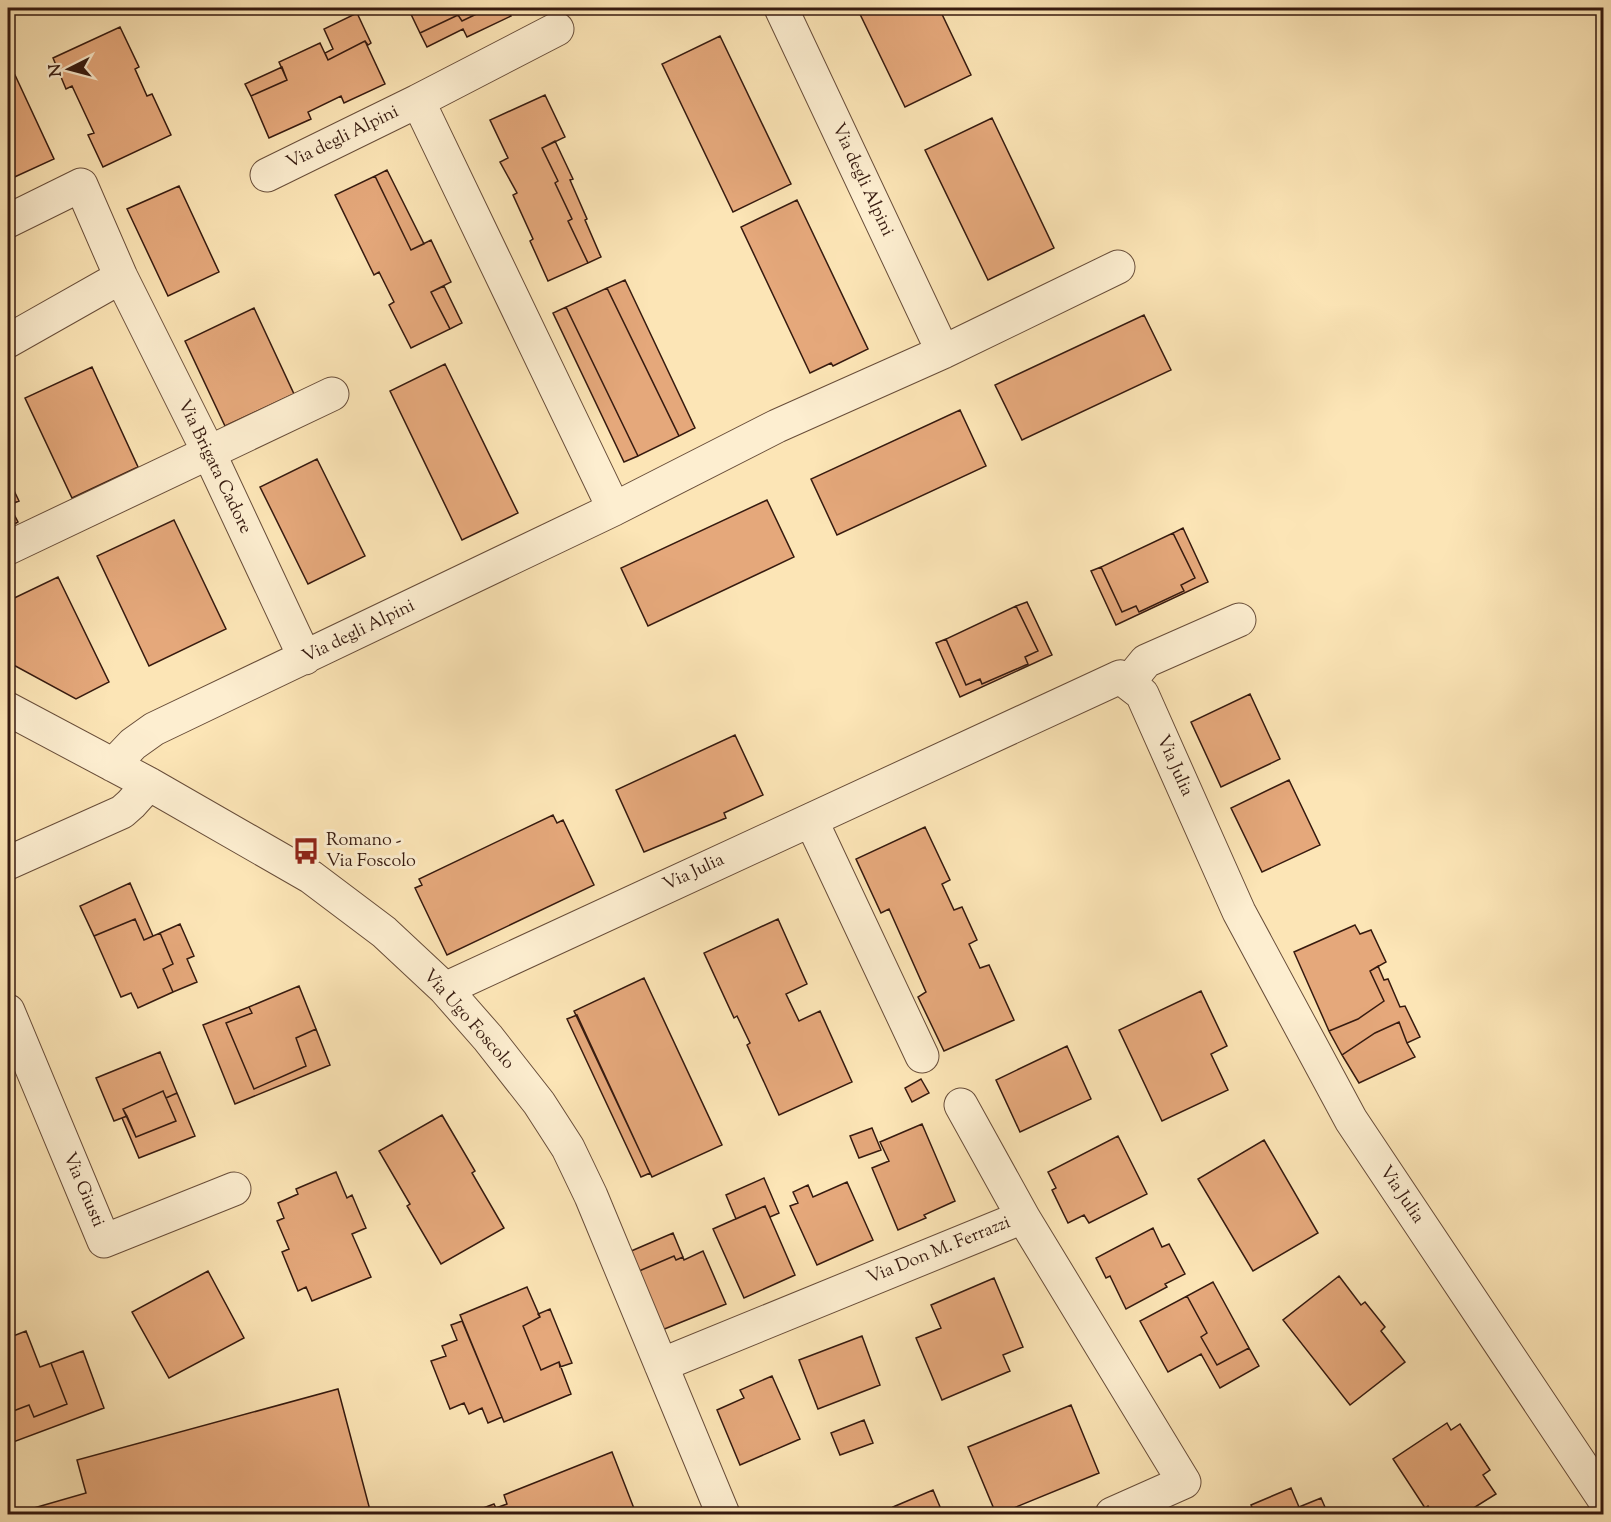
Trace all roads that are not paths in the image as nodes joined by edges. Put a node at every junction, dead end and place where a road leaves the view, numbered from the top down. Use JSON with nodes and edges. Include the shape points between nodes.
{"nodes":[{"id":1,"x":781,"y":8,"type":"edge"},
{"id":2,"x":557,"y":29,"type":"dead end"},
{"id":3,"x":418,"y":101,"type":"junction"},
{"id":4,"x":267,"y":175,"type":"dead end"},
{"id":5,"x":8,"y":221,"type":"edge"},
{"id":6,"x":1118,"y":267,"type":"dead end"},
{"id":7,"x":121,"y":277,"type":"junction"},
{"id":8,"x":8,"y":341,"type":"edge"},
{"id":9,"x":943,"y":352,"type":"junction"},
{"id":10,"x":332,"y":394,"type":"dead end"},
{"id":11,"x":209,"y":453,"type":"junction"},
{"id":12,"x":614,"y":508,"type":"junction"},
{"id":13,"x":8,"y":548,"type":"edge"},
{"id":14,"x":1239,"y":620,"type":"dead end"},
{"id":15,"x":305,"y":658,"type":"junction"},
{"id":16,"x":1128,"y":683,"type":"junction"},
{"id":17,"x":8,"y":709,"type":"edge"},
{"id":18,"x":113,"y":765,"type":"junction"},
{"id":19,"x":149,"y":784,"type":"junction"},
{"id":20,"x":811,"y":820,"type":"junction"},
{"id":21,"x":8,"y":863,"type":"edge"},
{"id":22,"x":445,"y":988,"type":"junction"},
{"id":23,"x":8,"y":1011,"type":"edge"},
{"id":24,"x":922,"y":1056,"type":"dead end"},
{"id":25,"x":961,"y":1105,"type":"dead end"},
{"id":26,"x":234,"y":1189,"type":"dead end"},
{"id":27,"x":1023,"y":1217,"type":"junction"},
{"id":28,"x":661,"y":1365,"type":"junction"},
{"id":29,"x":1604,"y":1499,"type":"edge"},
{"id":30,"x":723,"y":1515,"type":"edge"},
{"id":31,"x":1112,"y":1515,"type":"edge"}],
"edges":[{"from":1,"to":9,"type":"street","name":"Via degli Alpini"},
{"from":2,"to":3,"type":"street","name":"Via degli Alpini"},
{"from":3,"to":4,"type":"street","name":"Via degli Alpini"},
{"from":3,"to":12,"type":"street","name":"Via degli Alpini"},
{"from":5,"to":7,"type":"street","name":"Via Brigata Cadore","via":[[81,185]]},
{"from":6,"to":9,"type":"street","name":"Via degli Alpini"},
{"from":7,"to":8,"type":"street"},
{"from":7,"to":11,"type":"street","name":"Via Brigata Cadore"},
{"from":9,"to":12,"type":"street","name":"Via degli Alpini","via":[[777,426]]},
{"from":10,"to":11,"type":"street"},
{"from":11,"to":13,"type":"street"},
{"from":11,"to":15,"type":"street","name":"Via Brigata Cadore"},
{"from":12,"to":15,"type":"street","name":"Via degli Alpini"},
{"from":14,"to":16,"type":"street","via":[[1146,661]]},
{"from":15,"to":18,"type":"street","name":"Via degli Alpini","via":[[154,729]]},
{"from":16,"to":20,"type":"street","name":"Via Julia","via":[[1120,677]]},
{"from":16,"to":29,"type":"street","name":"Via Julia","via":[[1142,694],[1239,912],[1351,1120]]},
{"from":17,"to":18,"type":"street","name":"Via Ugo Foscolo"},
{"from":18,"to":19,"type":"street","name":"Via Ugo Foscolo"},
{"from":19,"to":21,"type":"street","via":[[122,812]]},
{"from":19,"to":22,"type":"street","name":"Via Ugo Foscolo","via":[[311,877],[384,932]]},
{"from":20,"to":22,"type":"street","name":"Via Julia"},
{"from":20,"to":24,"type":"street"},
{"from":22,"to":28,"type":"street","name":"Via Ugo Foscolo","via":[[539,1103],[568,1148]]},
{"from":23,"to":26,"type":"street","name":"Via Giusti","via":[[104,1240]]},
{"from":25,"to":27,"type":"street"},
{"from":27,"to":28,"type":"street","name":"Via Don M. Ferrazzi"},
{"from":27,"to":31,"type":"street","name":"Via Don M. Ferrazzi","via":[[1184,1482]]},
{"from":28,"to":30,"type":"street","name":"Via Ugo Foscolo"}]}
